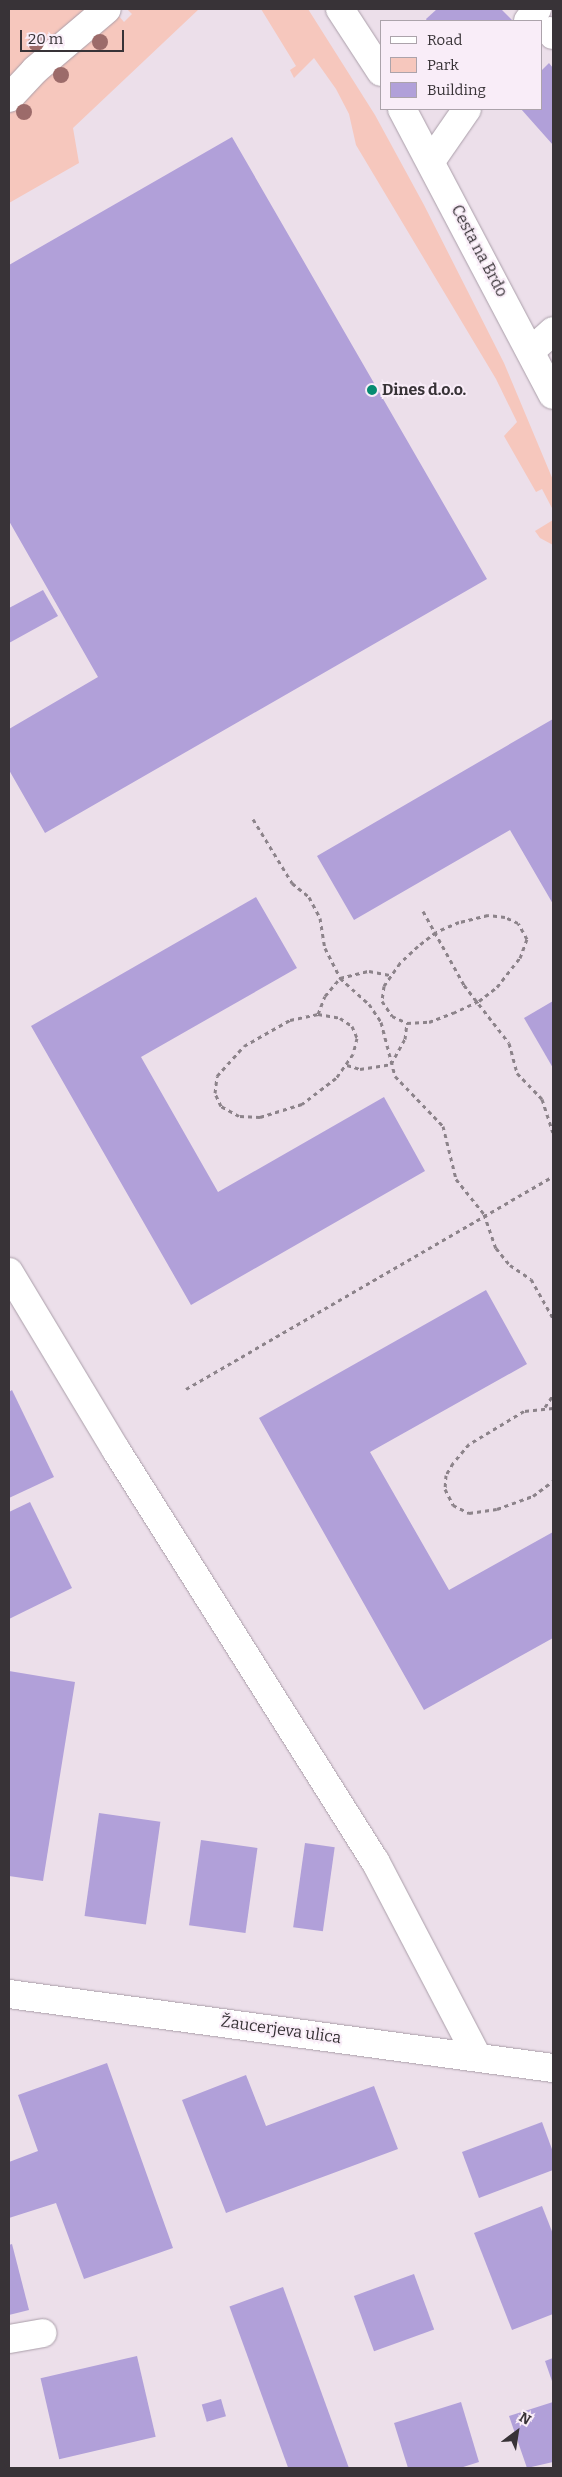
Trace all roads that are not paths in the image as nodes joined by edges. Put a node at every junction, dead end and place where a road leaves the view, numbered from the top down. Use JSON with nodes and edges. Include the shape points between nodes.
{"nodes":[{"id":1,"x":107,"y":9,"type":"edge"},
{"id":2,"x":340,"y":9,"type":"edge"},
{"id":3,"x":380,"y":70,"type":"edge"},
{"id":4,"x":9,"y":98,"type":"edge"},
{"id":5,"x":403,"y":110,"type":"edge"},
{"id":6,"x":467,"y":110,"type":"edge"},
{"id":7,"x":431,"y":161,"type":"junction"},
{"id":8,"x":553,"y":331,"type":"edge"},
{"id":9,"x":532,"y":350,"type":"junction"},
{"id":10,"x":553,"y":395,"type":"edge"},
{"id":11,"x":9,"y":1272,"type":"edge"},
{"id":12,"x":9,"y":1994,"type":"edge"},
{"id":13,"x":477,"y":2056,"type":"junction"},
{"id":14,"x":553,"y":2068,"type":"edge"},
{"id":15,"x":42,"y":2333,"type":"dead end"},
{"id":16,"x":9,"y":2339,"type":"edge"}],
"edges":[{"from":1,"to":4,"type":"street","via":[[35,70]]},
{"from":2,"to":3,"type":"street"},
{"from":5,"to":7,"type":"street","name":"Cesta na Brdo"},
{"from":6,"to":7,"type":"street"},
{"from":7,"to":9,"type":"street","name":"Cesta na Brdo"},
{"from":8,"to":9,"type":"street"},
{"from":9,"to":10,"type":"street","name":"Cesta na Brdo"},
{"from":11,"to":13,"type":"street","via":[[116,1450],[375,1861]]},
{"from":12,"to":13,"type":"street","name":"Žaucerjeva ulica"},
{"from":13,"to":14,"type":"street","name":"Žaucerjeva ulica"},
{"from":15,"to":16,"type":"street"}]}
